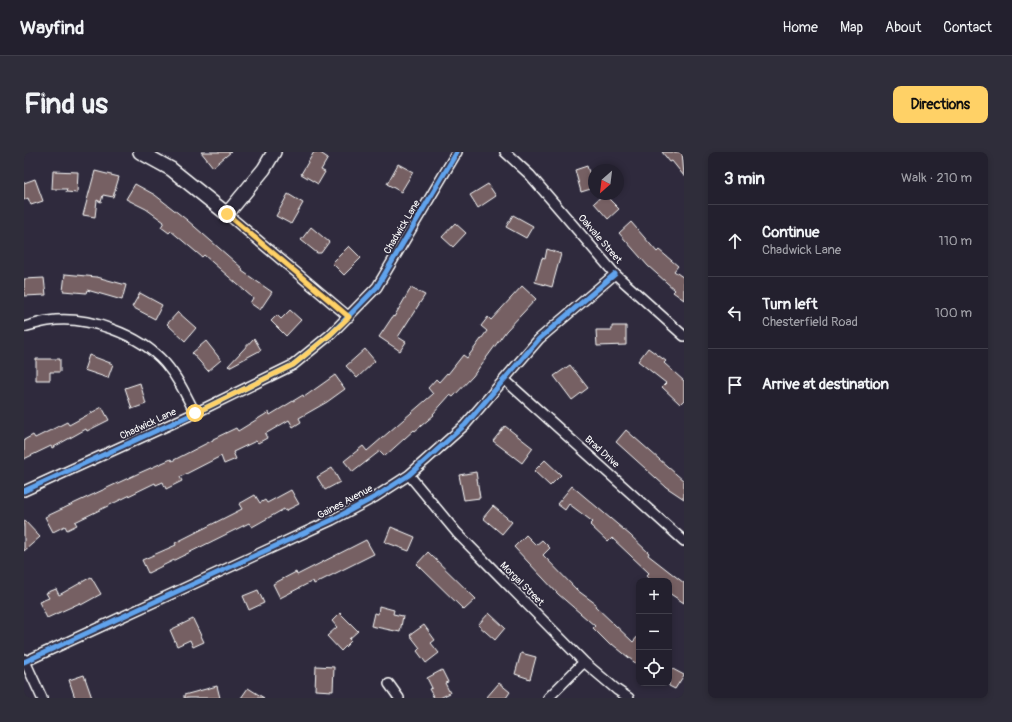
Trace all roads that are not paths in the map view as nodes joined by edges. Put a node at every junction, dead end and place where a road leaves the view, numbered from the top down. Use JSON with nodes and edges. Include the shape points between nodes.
{"nodes":[{"id":1,"x":140,"y":152,"type":"edge"},
{"id":2,"x":274,"y":152,"type":"edge"},
{"id":3,"x":457,"y":152,"type":"edge"},
{"id":4,"x":505,"y":152,"type":"edge"},
{"id":5,"x":227,"y":214,"type":"junction"},
{"id":6,"x":615,"y":274,"type":"junction"},
{"id":7,"x":349,"y":317,"type":"junction"},
{"id":8,"x":24,"y":327,"type":"edge"},
{"id":9,"x":684,"y":336,"type":"edge"},
{"id":10,"x":505,"y":380,"type":"junction"},
{"id":11,"x":195,"y":413,"type":"junction"},
{"id":12,"x":409,"y":475,"type":"junction"},
{"id":13,"x":24,"y":491,"type":"edge"},
{"id":14,"x":684,"y":541,"type":"edge"},
{"id":15,"x":24,"y":661,"type":"edge"},
{"id":16,"x":584,"y":662,"type":"junction"},
{"id":17,"x":389,"y":684,"type":"dead end"},
{"id":18,"x":42,"y":698,"type":"edge"},
{"id":19,"x":399,"y":698,"type":"edge"},
{"id":20,"x":548,"y":698,"type":"edge"},
{"id":21,"x":629,"y":698,"type":"edge"}],
"edges":[{"from":1,"to":5,"type":"street","via":[[171,169]]},
{"from":2,"to":5,"type":"street","via":[[264,169]]},
{"from":3,"to":7,"type":"street","name":"Chadwick Lane","via":[[376,287]]},
{"from":4,"to":6,"type":"street","name":"Oakvale Street","via":[[530,175]]},
{"from":5,"to":7,"type":"street"},
{"from":6,"to":9,"type":"street","name":"Oakvale Street"},
{"from":6,"to":10,"type":"street","name":"Gaines Avenue","via":[[539,338]]},
{"from":7,"to":11,"type":"street","name":"Chadwick Lane","via":[[293,365]]},
{"from":8,"to":11,"type":"street","via":[[49,321],[85,322],[107,326],[139,341],[164,362],[179,381]]},
{"from":10,"to":12,"type":"street","name":"Gaines Avenue","via":[[465,425]]},
{"from":10,"to":14,"type":"street","name":"Brad Drive"},
{"from":11,"to":13,"type":"street","name":"Chadwick Lane"},
{"from":12,"to":15,"type":"street","name":"Gaines Avenue","via":[[332,520]]},
{"from":12,"to":16,"type":"street","name":"Morgal Street","via":[[457,533]]},
{"from":15,"to":18,"type":"street"},
{"from":16,"to":20,"type":"street"},
{"from":16,"to":21,"type":"street","name":"Morgal Street"},
{"from":17,"to":19,"type":"street"}]}
